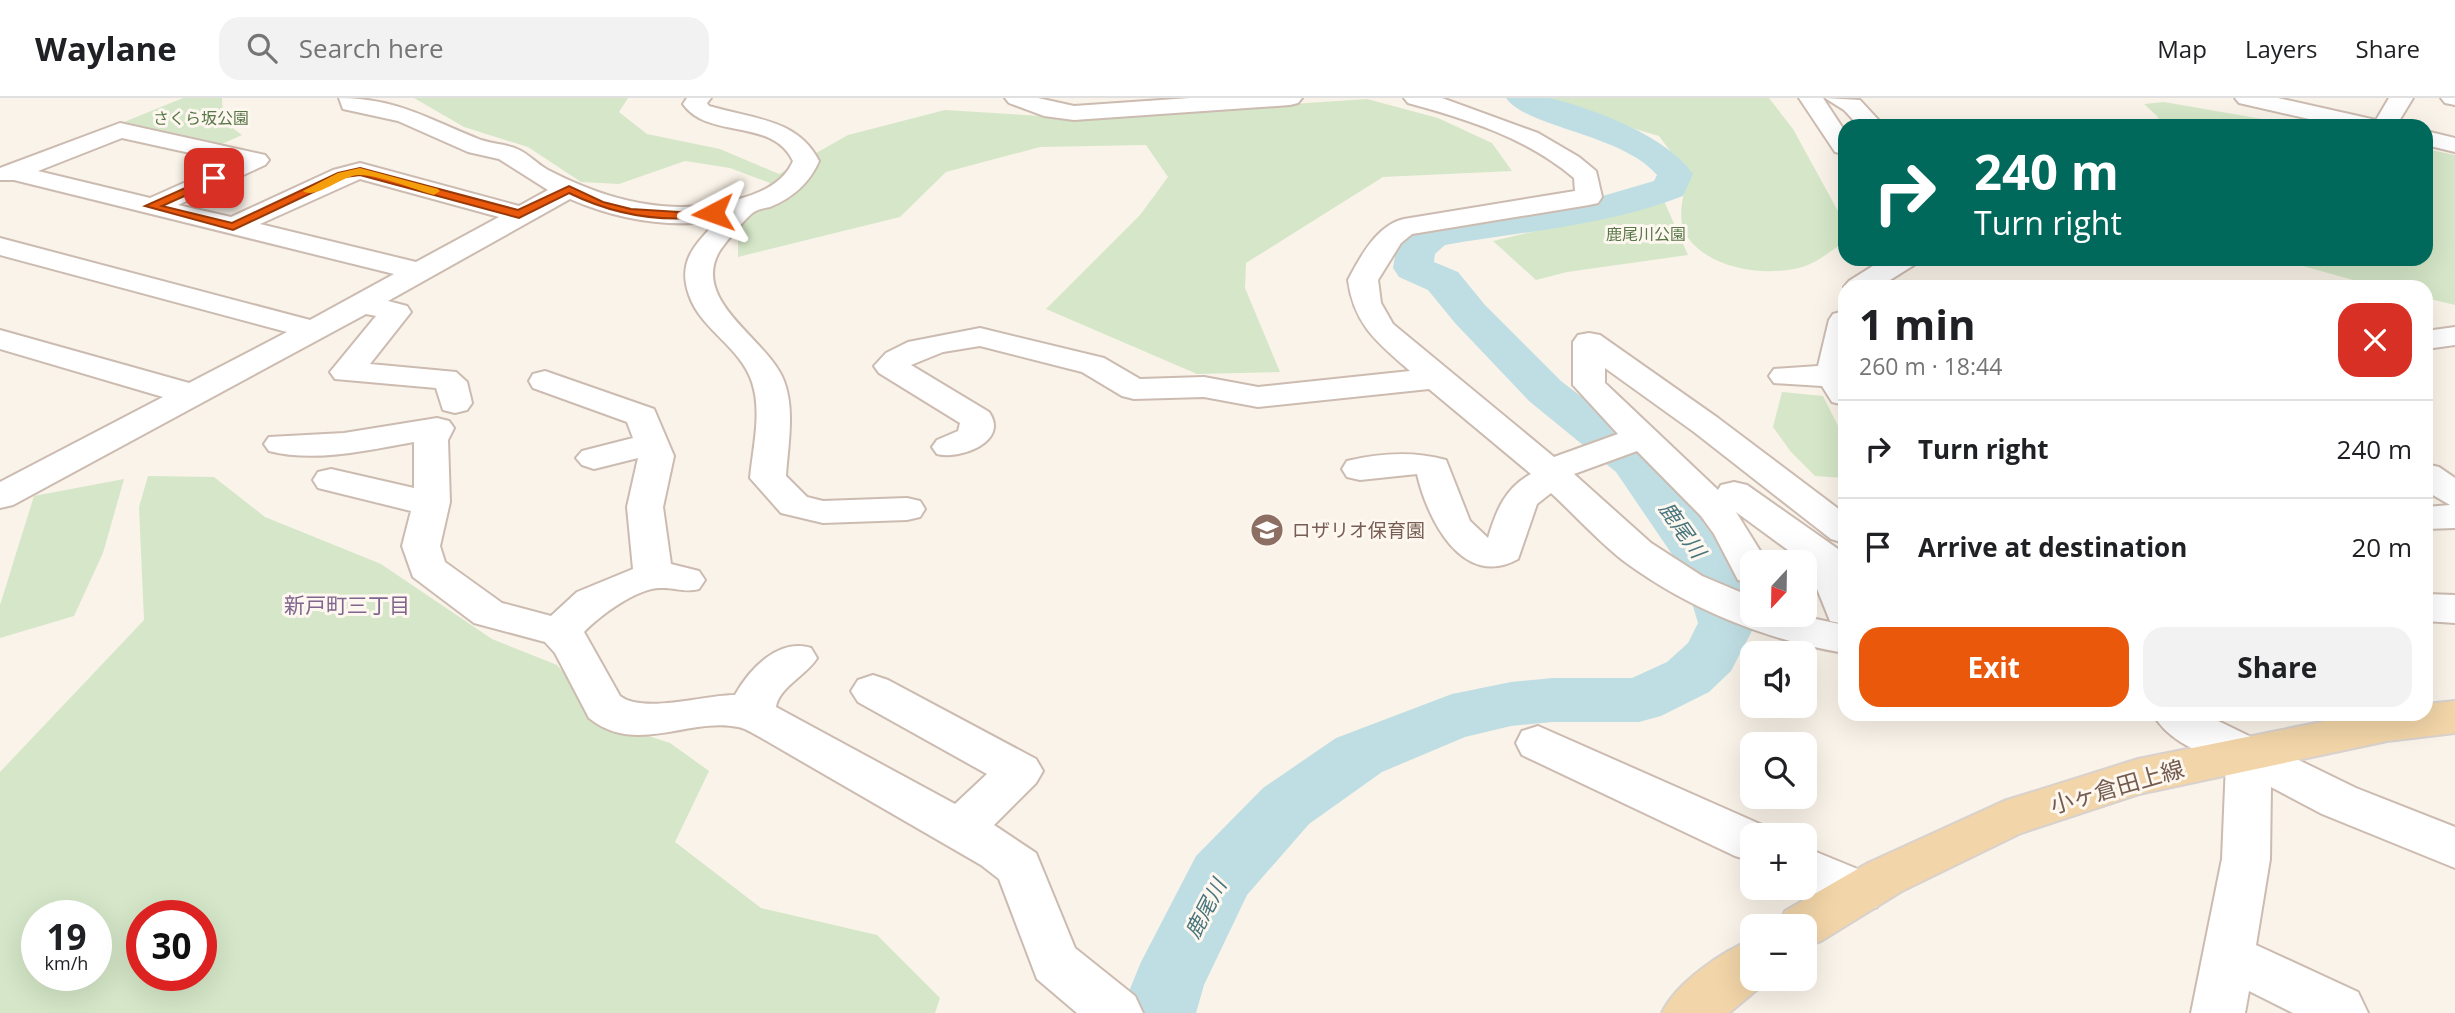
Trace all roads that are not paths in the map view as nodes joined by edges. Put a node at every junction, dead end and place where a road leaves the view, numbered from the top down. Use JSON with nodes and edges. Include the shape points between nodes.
{"nodes":[{"id":1,"x":351,"y":98,"type":"edge"},
{"id":2,"x":699,"y":98,"type":"edge"},
{"id":3,"x":1017,"y":98,"type":"edge"},
{"id":4,"x":1290,"y":98,"type":"edge"},
{"id":5,"x":1416,"y":98,"type":"edge"},
{"id":6,"x":1811,"y":98,"type":"edge"},
{"id":7,"x":1837,"y":98,"type":"edge"},
{"id":8,"x":2247,"y":98,"type":"edge"},
{"id":9,"x":2402,"y":98,"type":"edge"},
{"id":10,"x":2281,"y":101,"type":"edge"},
{"id":11,"x":1866,"y":119,"type":"edge"},
{"id":12,"x":2346,"y":119,"type":"edge"},
{"id":13,"x":2388,"y":119,"type":"edge"},
{"id":14,"x":1838,"y":138,"type":"edge"},
{"id":15,"x":2433,"y":140,"type":"edge"},
{"id":16,"x":2455,"y":145,"type":"edge"},
{"id":17,"x":6,"y":175,"type":"edge"},
{"id":18,"x":569,"y":189,"type":"junction"},
{"id":19,"x":151,"y":206,"type":"junction"},
{"id":20,"x":744,"y":207,"type":"junction"},
{"id":21,"x":519,"y":214,"type":"junction"},
{"id":22,"x":233,"y":227,"type":"junction"},
{"id":23,"x":0,"y":246,"type":"edge"},
{"id":24,"x":1893,"y":266,"type":"edge"},
{"id":25,"x":416,"y":271,"type":"junction"},
{"id":26,"x":1871,"y":280,"type":"edge"},
{"id":27,"x":360,"y":303,"type":"junction"},
{"id":28,"x":314,"y":330,"type":"junction"},
{"id":29,"x":2455,"y":335,"type":"edge"},
{"id":30,"x":0,"y":339,"type":"edge"},
{"id":31,"x":2433,"y":339,"type":"edge"},
{"id":32,"x":1785,"y":376,"type":"dead end"},
{"id":33,"x":1438,"y":379,"type":"junction"},
{"id":34,"x":545,"y":381,"type":"dead end"},
{"id":35,"x":1838,"y":382,"type":"edge"},
{"id":36,"x":192,"y":395,"type":"junction"},
{"id":37,"x":455,"y":402,"type":"dead end"},
{"id":38,"x":1641,"y":438,"type":"junction"},
{"id":39,"x":281,"y":444,"type":"dead end"},
{"id":40,"x":653,"y":444,"type":"junction"},
{"id":41,"x":949,"y":447,"type":"dead end"},
{"id":42,"x":594,"y":457,"type":"dead end"},
{"id":43,"x":1360,"y":470,"type":"dead end"},
{"id":44,"x":1553,"y":474,"type":"junction"},
{"id":45,"x":331,"y":480,"type":"dead end"},
{"id":46,"x":2433,"y":480,"type":"edge"},
{"id":47,"x":1734,"y":493,"type":"dead end"},
{"id":48,"x":2455,"y":495,"type":"edge"},
{"id":49,"x":0,"y":498,"type":"edge"},
{"id":50,"x":432,"y":500,"type":"junction"},
{"id":51,"x":907,"y":509,"type":"dead end"},
{"id":52,"x":2455,"y":516,"type":"edge"},
{"id":53,"x":2433,"y":518,"type":"edge"},
{"id":54,"x":1838,"y":526,"type":"edge"},
{"id":55,"x":1741,"y":550,"type":"edge"},
{"id":56,"x":1838,"y":595,"type":"edge"},
{"id":57,"x":1740,"y":607,"type":"edge"},
{"id":58,"x":2433,"y":608,"type":"edge"},
{"id":59,"x":2455,"y":609,"type":"edge"},
{"id":60,"x":1800,"y":627,"type":"edge"},
{"id":61,"x":559,"y":632,"type":"junction"},
{"id":62,"x":1838,"y":637,"type":"edge"},
{"id":63,"x":796,"y":657,"type":"dead end"},
{"id":64,"x":873,"y":691,"type":"dead end"},
{"id":65,"x":754,"y":715,"type":"junction"},
{"id":66,"x":2455,"y":717,"type":"edge"},
{"id":67,"x":2433,"y":720,"type":"edge"},
{"id":68,"x":2183,"y":721,"type":"edge"},
{"id":69,"x":2421,"y":721,"type":"edge"},
{"id":70,"x":1538,"y":743,"type":"dead end"},
{"id":71,"x":2249,"y":754,"type":"junction"},
{"id":72,"x":959,"y":829,"type":"junction"},
{"id":73,"x":1740,"y":836,"type":"edge"},
{"id":74,"x":2455,"y":848,"type":"edge"},
{"id":75,"x":1817,"y":873,"type":"edge"},
{"id":76,"x":1858,"y":892,"type":"junction"},
{"id":77,"x":1817,"y":917,"type":"edge"},
{"id":78,"x":2227,"y":956,"type":"junction"},
{"id":79,"x":1740,"y":973,"type":"edge"},
{"id":80,"x":1116,"y":1013,"type":"edge"},
{"id":81,"x":1689,"y":1013,"type":"edge"},
{"id":82,"x":2218,"y":1013,"type":"edge"},
{"id":83,"x":2341,"y":1013,"type":"edge"}],
"edges":[{"from":1,"to":18,"type":"street","via":[[351,104],[382,107],[476,146],[509,154]]},
{"from":2,"to":20,"type":"street","via":[[695,104],[701,111],[758,124],[791,141],[805,155],[802,172],[792,183]]},
{"from":3,"to":4,"type":"street","via":[[1052,111],[1074,113]]},
{"from":5,"to":33,"type":"street","via":[[1501,124],[1567,161],[1588,180],[1589,197],[1404,227],[1380,249],[1363,280],[1372,317]]},
{"from":6,"to":14,"type":"street"},
{"from":7,"to":11,"type":"street","via":[[1852,104]]},
{"from":8,"to":10,"type":"street"},
{"from":9,"to":13,"type":"street"},
{"from":10,"to":12,"type":"street"},
{"from":15,"to":16,"type":"street"},
{"from":17,"to":19,"type":"street"},
{"from":17,"to":19,"type":"street","via":[[120,130],[256,160]]},
{"from":18,"to":20,"type":"street","via":[[600,204],[647,215],[698,215]]},
{"from":18,"to":21,"type":"street"},
{"from":19,"to":22,"type":"street"},
{"from":20,"to":51,"type":"street","via":[[706,250],[697,276],[710,312],[743,344],[767,378],[774,402],[768,478],[794,505],[823,512]]},
{"from":21,"to":22,"type":"street","via":[[360,171],[342,175]]},
{"from":21,"to":25,"type":"street"},
{"from":22,"to":25,"type":"street"},
{"from":23,"to":28,"type":"street"},
{"from":24,"to":26,"type":"street"},
{"from":25,"to":27,"type":"street"},
{"from":27,"to":28,"type":"street"},
{"from":27,"to":37,"type":"street","via":[[396,312],[346,372],[445,379],[451,382]]},
{"from":28,"to":36,"type":"street"},
{"from":29,"to":31,"type":"street"},
{"from":30,"to":36,"type":"street"},
{"from":32,"to":35,"type":"street"},
{"from":33,"to":41,"type":"street","via":[[1258,397],[1204,387],[1134,389],[1093,365],[980,337],[965,338],[901,356],[890,366],[977,419],[970,440]]},
{"from":33,"to":44,"type":"street"},
{"from":34,"to":40,"type":"street","via":[[642,416]]},
{"from":36,"to":49,"type":"street"},
{"from":38,"to":44,"type":"street"},
{"from":38,"to":54,"type":"street","via":[[1589,385],[1588,342]]},
{"from":38,"to":55,"type":"street","via":[[1712,506]]},
{"from":39,"to":50,"type":"street","via":[[344,443],[437,428],[431,440]]},
{"from":40,"to":42,"type":"street"},
{"from":40,"to":61,"type":"street","via":[[656,456],[645,507],[652,567],[671,577],[590,601]]},
{"from":43,"to":44,"type":"street","via":[[1416,463],[1433,468],[1441,501],[1454,526],[1468,545],[1495,555],[1504,550],[1525,492]]},
{"from":44,"to":57,"type":"street","via":[[1637,552],[1688,585]]},
{"from":45,"to":50,"type":"street","via":[[401,499]]},
{"from":46,"to":48,"type":"street"},
{"from":47,"to":56,"type":"street","via":[[1824,558]]},
{"from":50,"to":61,"type":"street","via":[[421,547],[427,568],[488,613]]},
{"from":52,"to":53,"type":"street"},
{"from":58,"to":59,"type":"street"},
{"from":60,"to":62,"type":"street"},
{"from":61,"to":65,"type":"street","via":[[572,645],[604,706],[613,714],[645,721],[711,711]]},
{"from":63,"to":65,"type":"street","via":[[754,700]]},
{"from":64,"to":72,"type":"street","via":[[1020,771]]},
{"from":65,"to":72,"type":"street"},
{"from":66,"to":67,"type":"main road","name":"小ヶ倉田上線"},
{"from":68,"to":71,"type":"street"},
{"from":69,"to":71,"type":"main road","name":"小ヶ倉田上線"},
{"from":70,"to":73,"type":"street"},
{"from":71,"to":74,"type":"street","via":[[2339,801]]},
{"from":71,"to":76,"type":"main road","name":"小ヶ倉田上線","via":[[2138,777],[2004,820]]},
{"from":71,"to":78,"type":"street","via":[[2246,859]]},
{"from":72,"to":80,"type":"street","via":[[1019,867],[1055,963]]},
{"from":75,"to":76,"type":"street"},
{"from":76,"to":77,"type":"main road","name":"小ヶ倉田上線"},
{"from":78,"to":82,"type":"street"},
{"from":78,"to":83,"type":"street"},
{"from":79,"to":81,"type":"main road"}]}
